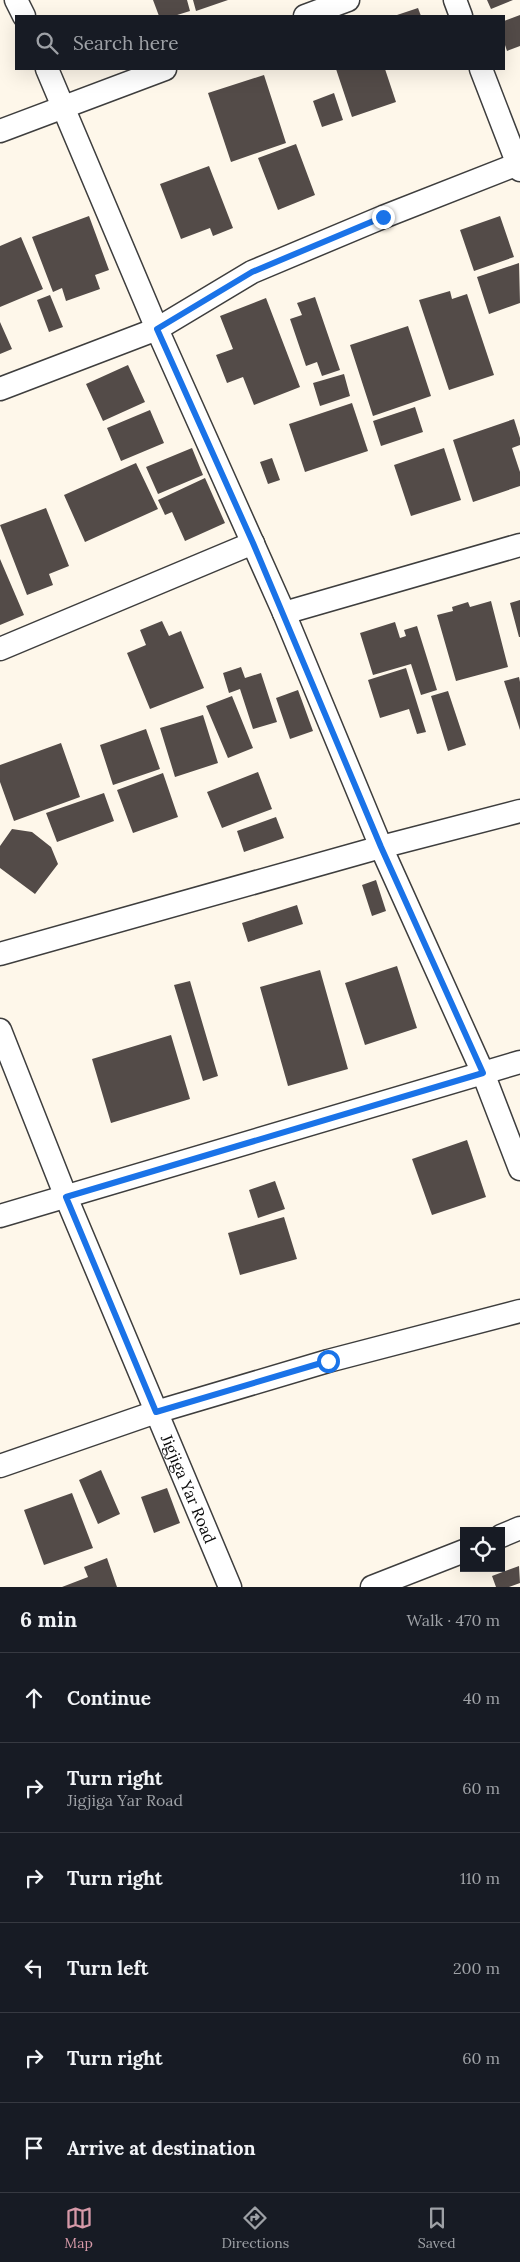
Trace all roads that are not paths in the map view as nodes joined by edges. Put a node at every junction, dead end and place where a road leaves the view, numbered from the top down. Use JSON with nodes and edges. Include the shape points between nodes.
{"nodes":[{"id":1,"x":16,"y":0,"type":"edge"},
{"id":2,"x":348,"y":0,"type":"edge"},
{"id":3,"x":455,"y":0,"type":"edge"},
{"id":4,"x":24,"y":15,"type":"edge"},
{"id":5,"x":308,"y":15,"type":"edge"},
{"id":6,"x":461,"y":15,"type":"edge"},
{"id":7,"x":47,"y":70,"type":"edge"},
{"id":8,"x":162,"y":70,"type":"edge"},
{"id":9,"x":481,"y":70,"type":"edge"},
{"id":10,"x":64,"y":107,"type":"junction"},
{"id":11,"x":0,"y":131,"type":"edge"},
{"id":12,"x":519,"y":167,"type":"edge"},
{"id":13,"x":157,"y":329,"type":"junction"},
{"id":14,"x":0,"y":389,"type":"edge"},
{"id":15,"x":253,"y":543,"type":"junction"},
{"id":16,"x":520,"y":545,"type":"edge"},
{"id":17,"x":284,"y":613,"type":"junction"},
{"id":18,"x":0,"y":648,"type":"edge"},
{"id":19,"x":520,"y":811,"type":"edge"},
{"id":20,"x":381,"y":847,"type":"junction"},
{"id":21,"x":0,"y":954,"type":"edge"},
{"id":22,"x":0,"y":1030,"type":"edge"},
{"id":23,"x":520,"y":1062,"type":"edge"},
{"id":24,"x":483,"y":1073,"type":"junction"},
{"id":25,"x":520,"y":1169,"type":"edge"},
{"id":26,"x":66,"y":1197,"type":"junction"},
{"id":27,"x":0,"y":1216,"type":"edge"},
{"id":28,"x":520,"y":1310,"type":"edge"},
{"id":29,"x":156,"y":1412,"type":"junction"},
{"id":30,"x":0,"y":1466,"type":"edge"},
{"id":31,"x":520,"y":1528,"type":"edge"},
{"id":32,"x":505,"y":1534,"type":"edge"},
{"id":33,"x":460,"y":1553,"type":"edge"},
{"id":34,"x":230,"y":1587,"type":"edge"},
{"id":35,"x":372,"y":1587,"type":"edge"}],
"edges":[{"from":1,"to":4,"type":"street"},
{"from":2,"to":5,"type":"street"},
{"from":3,"to":6,"type":"street"},
{"from":7,"to":10,"type":"street"},
{"from":8,"to":10,"type":"street"},
{"from":9,"to":12,"type":"street"},
{"from":10,"to":11,"type":"street"},
{"from":10,"to":13,"type":"street"},
{"from":12,"to":13,"type":"street","via":[[383,217],[252,272]]},
{"from":13,"to":14,"type":"street"},
{"from":13,"to":15,"type":"street"},
{"from":15,"to":17,"type":"street"},
{"from":15,"to":18,"type":"street"},
{"from":16,"to":17,"type":"street"},
{"from":17,"to":20,"type":"street"},
{"from":19,"to":20,"type":"street"},
{"from":20,"to":21,"type":"street"},
{"from":20,"to":24,"type":"street"},
{"from":22,"to":26,"type":"street","name":"Jigjiga Yar Road"},
{"from":23,"to":24,"type":"street"},
{"from":24,"to":25,"type":"street"},
{"from":24,"to":26,"type":"street"},
{"from":26,"to":27,"type":"street"},
{"from":26,"to":29,"type":"street","name":"Jigjiga Yar Road"},
{"from":28,"to":29,"type":"street","via":[[328,1361]]},
{"from":29,"to":30,"type":"street"},
{"from":29,"to":34,"type":"street","name":"Jigjiga Yar Road"},
{"from":31,"to":32,"type":"street"},
{"from":33,"to":35,"type":"street"}]}
